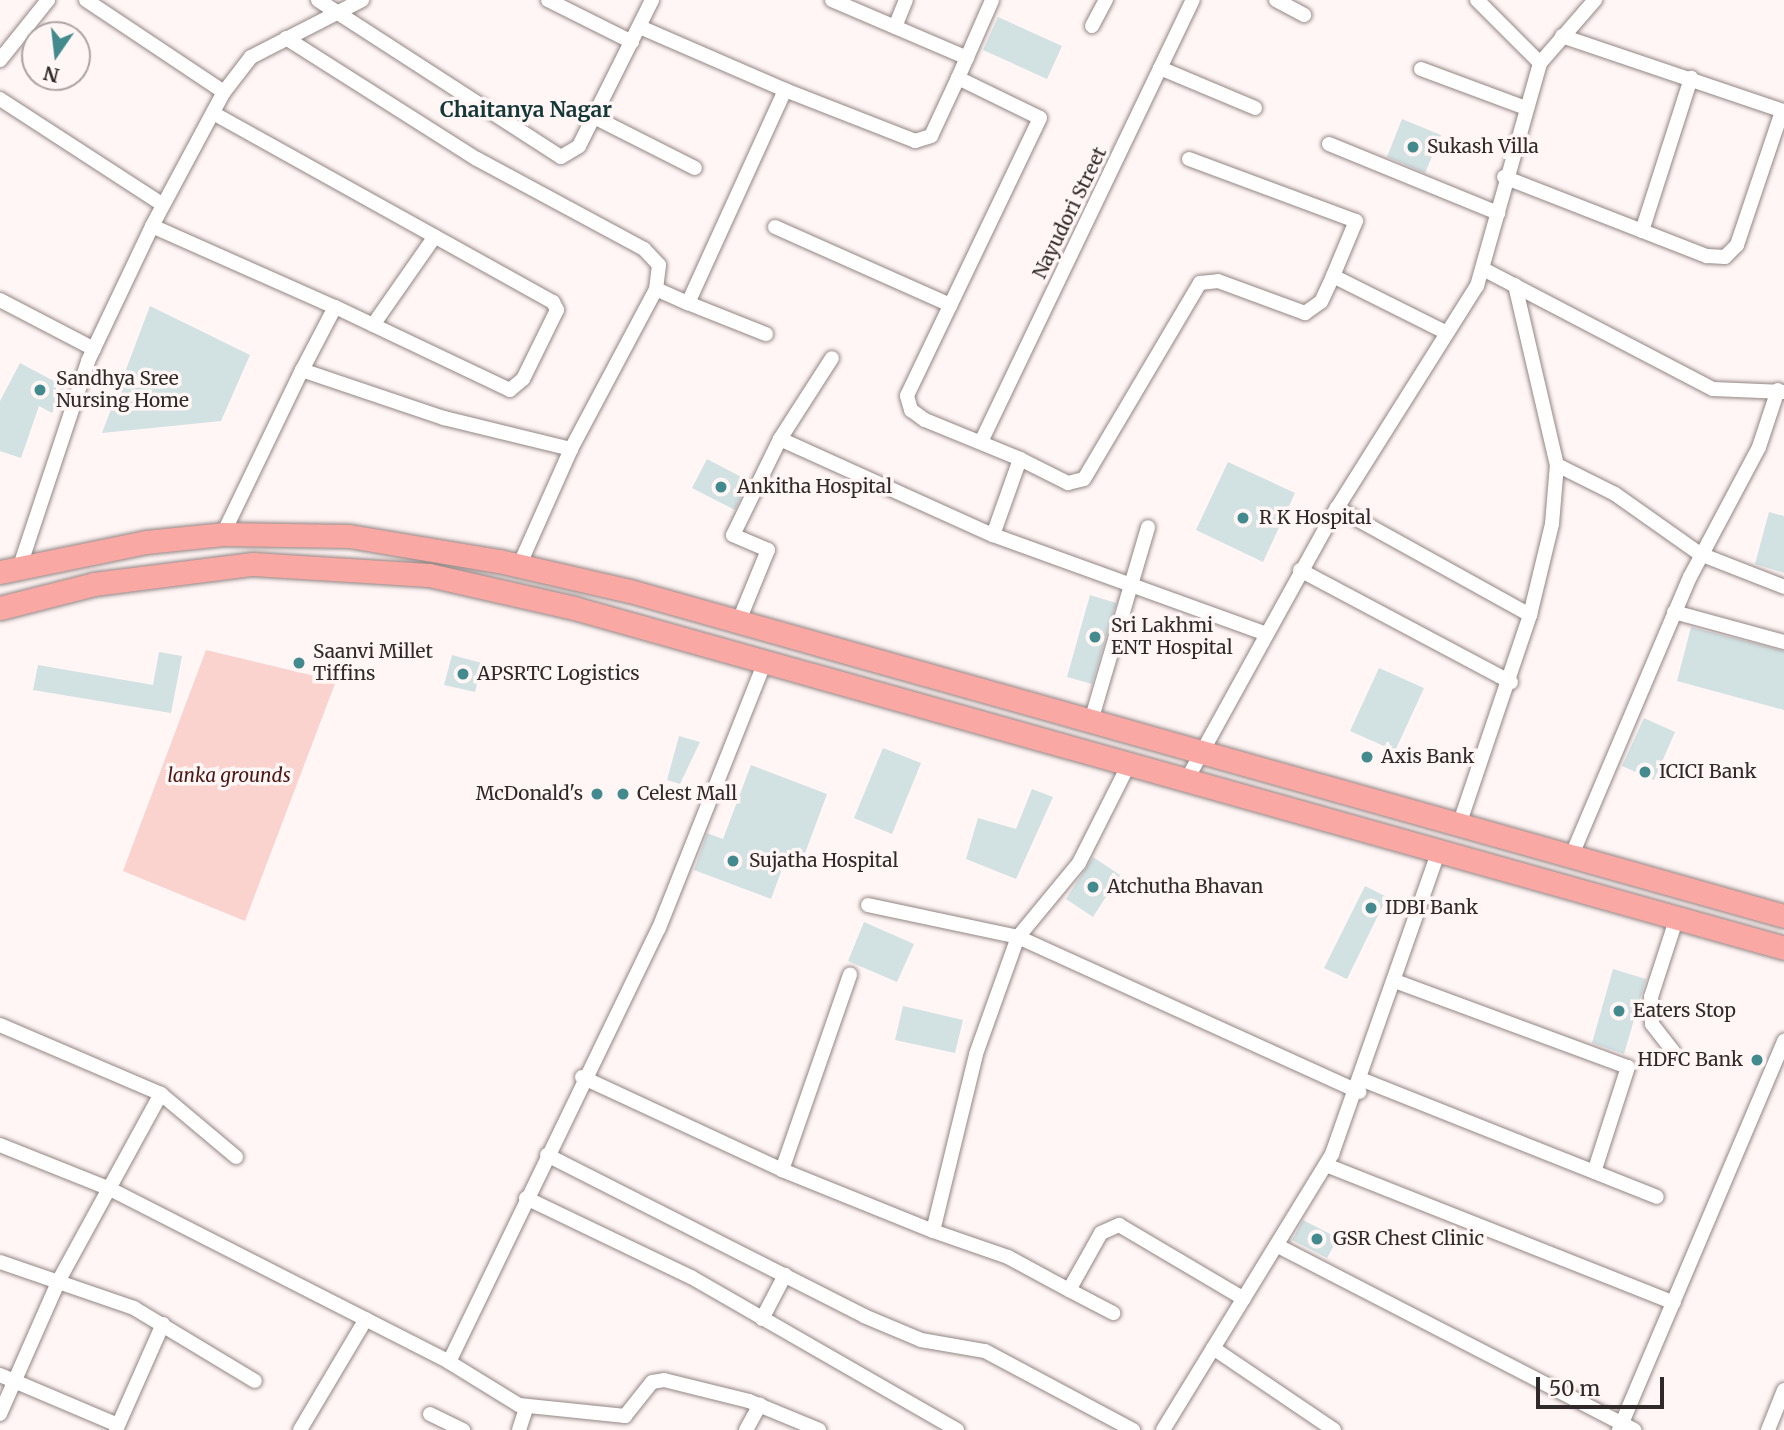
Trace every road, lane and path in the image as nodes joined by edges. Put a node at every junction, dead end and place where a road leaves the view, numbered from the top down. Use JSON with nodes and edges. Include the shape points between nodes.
{"nodes":[{"id":1,"x":48,"y":0,"type":"edge"},
{"id":2,"x":86,"y":0,"type":"edge"},
{"id":3,"x":317,"y":0,"type":"edge"},
{"id":4,"x":362,"y":0,"type":"edge"},
{"id":5,"x":548,"y":0,"type":"edge"},
{"id":6,"x":652,"y":0,"type":"edge"},
{"id":7,"x":832,"y":0,"type":"edge"},
{"id":8,"x":906,"y":0,"type":"edge"},
{"id":9,"x":992,"y":0,"type":"edge"},
{"id":10,"x":1106,"y":0,"type":"edge"},
{"id":11,"x":1193,"y":0,"type":"edge"},
{"id":12,"x":1276,"y":0,"type":"edge"},
{"id":13,"x":1477,"y":0,"type":"edge"},
{"id":14,"x":1595,"y":0,"type":"edge"},
{"id":15,"x":340,"y":14,"type":"junction"},
{"id":16,"x":1304,"y":15,"type":"dead end"},
{"id":17,"x":1092,"y":26,"type":"dead end"},
{"id":18,"x":640,"y":27,"type":"junction"},
{"id":19,"x":895,"y":27,"type":"junction"},
{"id":20,"x":1562,"y":36,"type":"junction"},
{"id":21,"x":286,"y":38,"type":"junction"},
{"id":22,"x":632,"y":42,"type":"junction"},
{"id":23,"x":967,"y":58,"type":"junction"},
{"id":24,"x":0,"y":60,"type":"edge"},
{"id":25,"x":1539,"y":63,"type":"junction"},
{"id":26,"x":1160,"y":68,"type":"junction"},
{"id":27,"x":1421,"y":69,"type":"dead end"},
{"id":28,"x":958,"y":78,"type":"junction"},
{"id":29,"x":1691,"y":78,"type":"junction"},
{"id":30,"x":785,"y":90,"type":"junction"},
{"id":31,"x":224,"y":92,"type":"junction"},
{"id":32,"x":0,"y":99,"type":"edge"},
{"id":33,"x":1523,"y":107,"type":"junction"},
{"id":34,"x":1255,"y":108,"type":"dead end"},
{"id":35,"x":1783,"y":111,"type":"edge"},
{"id":36,"x":213,"y":113,"type":"junction"},
{"id":37,"x":594,"y":117,"type":"junction"},
{"id":38,"x":1329,"y":144,"type":"dead end"},
{"id":39,"x":1189,"y":159,"type":"dead end"},
{"id":40,"x":695,"y":168,"type":"dead end"},
{"id":41,"x":1504,"y":177,"type":"junction"},
{"id":42,"x":163,"y":205,"type":"junction"},
{"id":43,"x":1498,"y":213,"type":"junction"},
{"id":44,"x":152,"y":226,"type":"junction"},
{"id":45,"x":775,"y":227,"type":"dead end"},
{"id":46,"x":1642,"y":230,"type":"junction"},
{"id":47,"x":435,"y":236,"type":"junction"},
{"id":48,"x":1485,"y":270,"type":"junction"},
{"id":49,"x":1333,"y":276,"type":"junction"},
{"id":50,"x":1515,"y":285,"type":"junction"},
{"id":51,"x":656,"y":289,"type":"junction"},
{"id":52,"x":0,"y":300,"type":"edge"},
{"id":53,"x":688,"y":303,"type":"junction"},
{"id":54,"x":950,"y":305,"type":"junction"},
{"id":55,"x":335,"y":307,"type":"junction"},
{"id":56,"x":373,"y":325,"type":"junction"},
{"id":57,"x":1447,"y":333,"type":"junction"},
{"id":58,"x":765,"y":334,"type":"dead end"},
{"id":59,"x":94,"y":349,"type":"junction"},
{"id":60,"x":832,"y":358,"type":"dead end"},
{"id":61,"x":302,"y":370,"type":"junction"},
{"id":62,"x":1781,"y":391,"type":"edge"},
{"id":63,"x":780,"y":439,"type":"junction"},
{"id":64,"x":981,"y":442,"type":"junction"},
{"id":65,"x":571,"y":449,"type":"junction"},
{"id":66,"x":1020,"y":459,"type":"junction"},
{"id":67,"x":1557,"y":465,"type":"junction"},
{"id":68,"x":1337,"y":508,"type":"junction"},
{"id":69,"x":1148,"y":527,"type":"dead end"},
{"id":70,"x":223,"y":534,"type":"junction"},
{"id":71,"x":993,"y":536,"type":"junction"},
{"id":72,"x":1700,"y":554,"type":"junction"},
{"id":73,"x":519,"y":566,"type":"junction"},
{"id":74,"x":10,"y":569,"type":"edge"},
{"id":75,"x":1300,"y":570,"type":"junction"},
{"id":76,"x":1129,"y":584,"type":"junction"},
{"id":77,"x":1784,"y":587,"type":"edge"},
{"id":78,"x":0,"y":608,"type":"edge"},
{"id":79,"x":1674,"y":612,"type":"junction"},
{"id":80,"x":1530,"y":615,"type":"junction"},
{"id":81,"x":738,"y":623,"type":"junction"},
{"id":82,"x":1264,"y":633,"type":"junction"},
{"id":83,"x":1784,"y":642,"type":"edge"},
{"id":84,"x":765,"y":662,"type":"junction"},
{"id":85,"x":1511,"y":682,"type":"junction"},
{"id":86,"x":1091,"y":721,"type":"junction"},
{"id":87,"x":1200,"y":750,"type":"junction"},
{"id":88,"x":1130,"y":762,"type":"junction"},
{"id":89,"x":1186,"y":781,"type":"junction"},
{"id":90,"x":1459,"y":825,"type":"junction"},
{"id":91,"x":1439,"y":851,"type":"junction"},
{"id":92,"x":1571,"y":857,"type":"junction"},
{"id":93,"x":868,"y":905,"type":"dead end"},
{"id":94,"x":1784,"y":916,"type":"edge"},
{"id":95,"x":1677,"y":917,"type":"junction"},
{"id":96,"x":1018,"y":937,"type":"junction"},
{"id":97,"x":1784,"y":948,"type":"edge"},
{"id":98,"x":850,"y":975,"type":"dead end"},
{"id":99,"x":1395,"y":981,"type":"junction"},
{"id":100,"x":0,"y":1025,"type":"edge"},
{"id":101,"x":1784,"y":1041,"type":"edge"},
{"id":102,"x":1673,"y":1051,"type":"dead end"},
{"id":103,"x":582,"y":1077,"type":"junction"},
{"id":104,"x":1361,"y":1086,"type":"junction"},
{"id":105,"x":161,"y":1094,"type":"junction"},
{"id":106,"x":0,"y":1145,"type":"edge"},
{"id":107,"x":547,"y":1155,"type":"junction"},
{"id":108,"x":236,"y":1157,"type":"dead end"},
{"id":109,"x":1326,"y":1165,"type":"junction"},
{"id":110,"x":782,"y":1170,"type":"junction"},
{"id":111,"x":1594,"y":1172,"type":"junction"},
{"id":112,"x":108,"y":1188,"type":"junction"},
{"id":113,"x":1657,"y":1197,"type":"dead end"},
{"id":114,"x":526,"y":1198,"type":"junction"},
{"id":115,"x":933,"y":1231,"type":"junction"},
{"id":116,"x":1278,"y":1246,"type":"junction"},
{"id":117,"x":0,"y":1262,"type":"edge"},
{"id":118,"x":785,"y":1275,"type":"junction"},
{"id":119,"x":59,"y":1280,"type":"junction"},
{"id":120,"x":1069,"y":1290,"type":"junction"},
{"id":121,"x":1244,"y":1299,"type":"junction"},
{"id":122,"x":1674,"y":1303,"type":"junction"},
{"id":123,"x":1113,"y":1313,"type":"dead end"},
{"id":124,"x":366,"y":1319,"type":"junction"},
{"id":125,"x":762,"y":1319,"type":"junction"},
{"id":126,"x":163,"y":1324,"type":"junction"},
{"id":127,"x":1213,"y":1348,"type":"junction"},
{"id":128,"x":449,"y":1362,"type":"junction"},
{"id":129,"x":6,"y":1377,"type":"edge"},
{"id":130,"x":255,"y":1381,"type":"dead end"},
{"id":131,"x":1784,"y":1390,"type":"edge"},
{"id":132,"x":760,"y":1405,"type":"junction"},
{"id":133,"x":527,"y":1406,"type":"junction"},
{"id":134,"x":0,"y":1414,"type":"edge"},
{"id":135,"x":430,"y":1414,"type":"dead end"},
{"id":136,"x":117,"y":1427,"type":"edge"},
{"id":137,"x":1625,"y":1428,"type":"edge"},
{"id":138,"x":300,"y":1430,"type":"edge"},
{"id":139,"x":463,"y":1430,"type":"edge"},
{"id":140,"x":519,"y":1430,"type":"edge"},
{"id":141,"x":746,"y":1430,"type":"edge"},
{"id":142,"x":819,"y":1430,"type":"edge"},
{"id":143,"x":957,"y":1430,"type":"edge"},
{"id":144,"x":1133,"y":1430,"type":"edge"},
{"id":145,"x":1163,"y":1430,"type":"edge"},
{"id":146,"x":1334,"y":1430,"type":"edge"},
{"id":147,"x":1768,"y":1430,"type":"edge"}],
"edges":[{"from":1,"to":24,"type":"street"},
{"from":2,"to":31,"type":"street"},
{"from":3,"to":15,"type":"street"},
{"from":4,"to":15,"type":"street"},
{"from":5,"to":22,"type":"street"},
{"from":6,"to":18,"type":"street"},
{"from":7,"to":19,"type":"street"},
{"from":8,"to":19,"type":"street"},
{"from":9,"to":23,"type":"street"},
{"from":10,"to":17,"type":"street"},
{"from":11,"to":26,"type":"street","name":"Nayudori Street"},
{"from":12,"to":16,"type":"street"},
{"from":13,"to":25,"type":"street"},
{"from":14,"to":20,"type":"street"},
{"from":15,"to":21,"type":"street"},
{"from":15,"to":37,"type":"street","via":[[553,154],[574,152]]},
{"from":18,"to":22,"type":"street"},
{"from":18,"to":30,"type":"street"},
{"from":19,"to":23,"type":"street"},
{"from":20,"to":25,"type":"street"},
{"from":20,"to":29,"type":"street"},
{"from":21,"to":31,"type":"street","via":[[251,57]]},
{"from":21,"to":51,"type":"street","via":[[477,159],[644,248],[659,265]]},
{"from":22,"to":37,"type":"street"},
{"from":23,"to":28,"type":"street"},
{"from":25,"to":33,"type":"street"},
{"from":26,"to":34,"type":"street"},
{"from":26,"to":64,"type":"street","name":"Nayudori Street"},
{"from":27,"to":33,"type":"street"},
{"from":28,"to":30,"type":"street","via":[[923,141]]},
{"from":28,"to":54,"type":"street","via":[[1041,118]]},
{"from":29,"to":35,"type":"street"},
{"from":29,"to":46,"type":"street"},
{"from":30,"to":53,"type":"street"},
{"from":31,"to":36,"type":"street"},
{"from":32,"to":42,"type":"street"},
{"from":33,"to":41,"type":"street"},
{"from":35,"to":46,"type":"street","via":[[1732,252],[1717,258]]},
{"from":36,"to":42,"type":"street"},
{"from":36,"to":47,"type":"street"},
{"from":37,"to":40,"type":"street"},
{"from":38,"to":43,"type":"street"},
{"from":39,"to":49,"type":"street","via":[[1356,221]]},
{"from":41,"to":43,"type":"street"},
{"from":41,"to":46,"type":"street"},
{"from":42,"to":44,"type":"street"},
{"from":43,"to":48,"type":"street"},
{"from":44,"to":55,"type":"street"},
{"from":44,"to":59,"type":"street"},
{"from":45,"to":54,"type":"street"},
{"from":47,"to":56,"type":"street"},
{"from":47,"to":56,"type":"street","via":[[556,306],[523,379],[505,389]]},
{"from":48,"to":50,"type":"street"},
{"from":48,"to":57,"type":"street"},
{"from":49,"to":57,"type":"street"},
{"from":49,"to":66,"type":"street","via":[[1321,302],[1305,313],[1219,281],[1200,282],[1084,479],[1068,483]]},
{"from":50,"to":62,"type":"street","via":[[1713,389]]},
{"from":50,"to":67,"type":"street"},
{"from":51,"to":53,"type":"street"},
{"from":51,"to":65,"type":"street"},
{"from":52,"to":59,"type":"street"},
{"from":53,"to":58,"type":"street"},
{"from":54,"to":64,"type":"street","via":[[907,402],[925,420]]},
{"from":55,"to":56,"type":"street"},
{"from":55,"to":61,"type":"street"},
{"from":57,"to":68,"type":"street"},
{"from":59,"to":74,"type":"street"},
{"from":60,"to":63,"type":"street"},
{"from":61,"to":65,"type":"street","via":[[444,418]]},
{"from":61,"to":70,"type":"street"},
{"from":62,"to":72,"type":"street","via":[[1759,447]]},
{"from":63,"to":71,"type":"street"},
{"from":63,"to":81,"type":"street","via":[[733,535],[768,550]]},
{"from":64,"to":66,"type":"street"},
{"from":65,"to":73,"type":"street"},
{"from":66,"to":71,"type":"street"},
{"from":67,"to":72,"type":"street","via":[[1615,494]]},
{"from":67,"to":80,"type":"street","via":[[1552,524]]},
{"from":68,"to":75,"type":"street"},
{"from":68,"to":80,"type":"street"},
{"from":69,"to":76,"type":"street"},
{"from":70,"to":73,"type":"main road","via":[[349,536]]},
{"from":70,"to":74,"type":"main road"},
{"from":71,"to":76,"type":"street"},
{"from":72,"to":77,"type":"street"},
{"from":72,"to":79,"type":"street"},
{"from":73,"to":81,"type":"main road"},
{"from":75,"to":82,"type":"street"},
{"from":75,"to":85,"type":"street"},
{"from":76,"to":82,"type":"street"},
{"from":76,"to":86,"type":"street"},
{"from":78,"to":84,"type":"main road","via":[[170,572],[339,565],[481,586]]},
{"from":79,"to":83,"type":"street"},
{"from":79,"to":92,"type":"street"},
{"from":80,"to":85,"type":"street"},
{"from":81,"to":86,"type":"main road"},
{"from":82,"to":87,"type":"street"},
{"from":84,"to":88,"type":"main road"},
{"from":84,"to":103,"type":"street","via":[[679,882]]},
{"from":85,"to":90,"type":"street"},
{"from":86,"to":87,"type":"main road"},
{"from":87,"to":89,"type":"street"},
{"from":87,"to":90,"type":"main road"},
{"from":88,"to":89,"type":"main road"},
{"from":88,"to":96,"type":"street","via":[[1079,863]]},
{"from":89,"to":91,"type":"main road"},
{"from":90,"to":92,"type":"main road"},
{"from":91,"to":95,"type":"main road"},
{"from":91,"to":99,"type":"street"},
{"from":92,"to":94,"type":"main road"},
{"from":93,"to":96,"type":"street"},
{"from":95,"to":97,"type":"main road"},
{"from":95,"to":102,"type":"street","via":[[1651,997],[1652,1024]]},
{"from":96,"to":104,"type":"street"},
{"from":96,"to":115,"type":"street","via":[[976,1054]]},
{"from":98,"to":110,"type":"street"},
{"from":99,"to":104,"type":"street"},
{"from":99,"to":111,"type":"street","via":[[1629,1067]]},
{"from":100,"to":105,"type":"street"},
{"from":101,"to":122,"type":"street"},
{"from":103,"to":107,"type":"street"},
{"from":103,"to":110,"type":"street"},
{"from":104,"to":109,"type":"street"},
{"from":104,"to":111,"type":"street"},
{"from":105,"to":108,"type":"street"},
{"from":105,"to":112,"type":"street"},
{"from":106,"to":112,"type":"street"},
{"from":107,"to":114,"type":"street"},
{"from":107,"to":118,"type":"street"},
{"from":109,"to":116,"type":"street"},
{"from":109,"to":122,"type":"street"},
{"from":110,"to":115,"type":"street"},
{"from":111,"to":113,"type":"street"},
{"from":112,"to":119,"type":"street"},
{"from":112,"to":124,"type":"street"},
{"from":114,"to":125,"type":"street"},
{"from":114,"to":128,"type":"street"},
{"from":115,"to":120,"type":"street","via":[[1008,1257]]},
{"from":116,"to":121,"type":"street"},
{"from":116,"to":137,"type":"street"},
{"from":117,"to":119,"type":"street"},
{"from":118,"to":125,"type":"street"},
{"from":118,"to":144,"type":"street","via":[[896,1331],[1000,1358]]},
{"from":119,"to":126,"type":"street"},
{"from":119,"to":129,"type":"street"},
{"from":120,"to":121,"type":"street","via":[[1101,1233],[1119,1225]]},
{"from":120,"to":123,"type":"street"},
{"from":121,"to":127,"type":"street"},
{"from":122,"to":137,"type":"street"},
{"from":124,"to":128,"type":"street"},
{"from":124,"to":138,"type":"street"},
{"from":125,"to":143,"type":"street"},
{"from":126,"to":130,"type":"street"},
{"from":126,"to":136,"type":"street"},
{"from":127,"to":145,"type":"street"},
{"from":127,"to":146,"type":"street"},
{"from":128,"to":133,"type":"street"},
{"from":129,"to":134,"type":"street"},
{"from":129,"to":136,"type":"street"},
{"from":131,"to":147,"type":"street"},
{"from":132,"to":133,"type":"street","via":[[657,1380],[625,1416],[557,1404]]},
{"from":132,"to":141,"type":"street"},
{"from":132,"to":142,"type":"street"},
{"from":133,"to":140,"type":"street"},
{"from":135,"to":139,"type":"street"}]}
